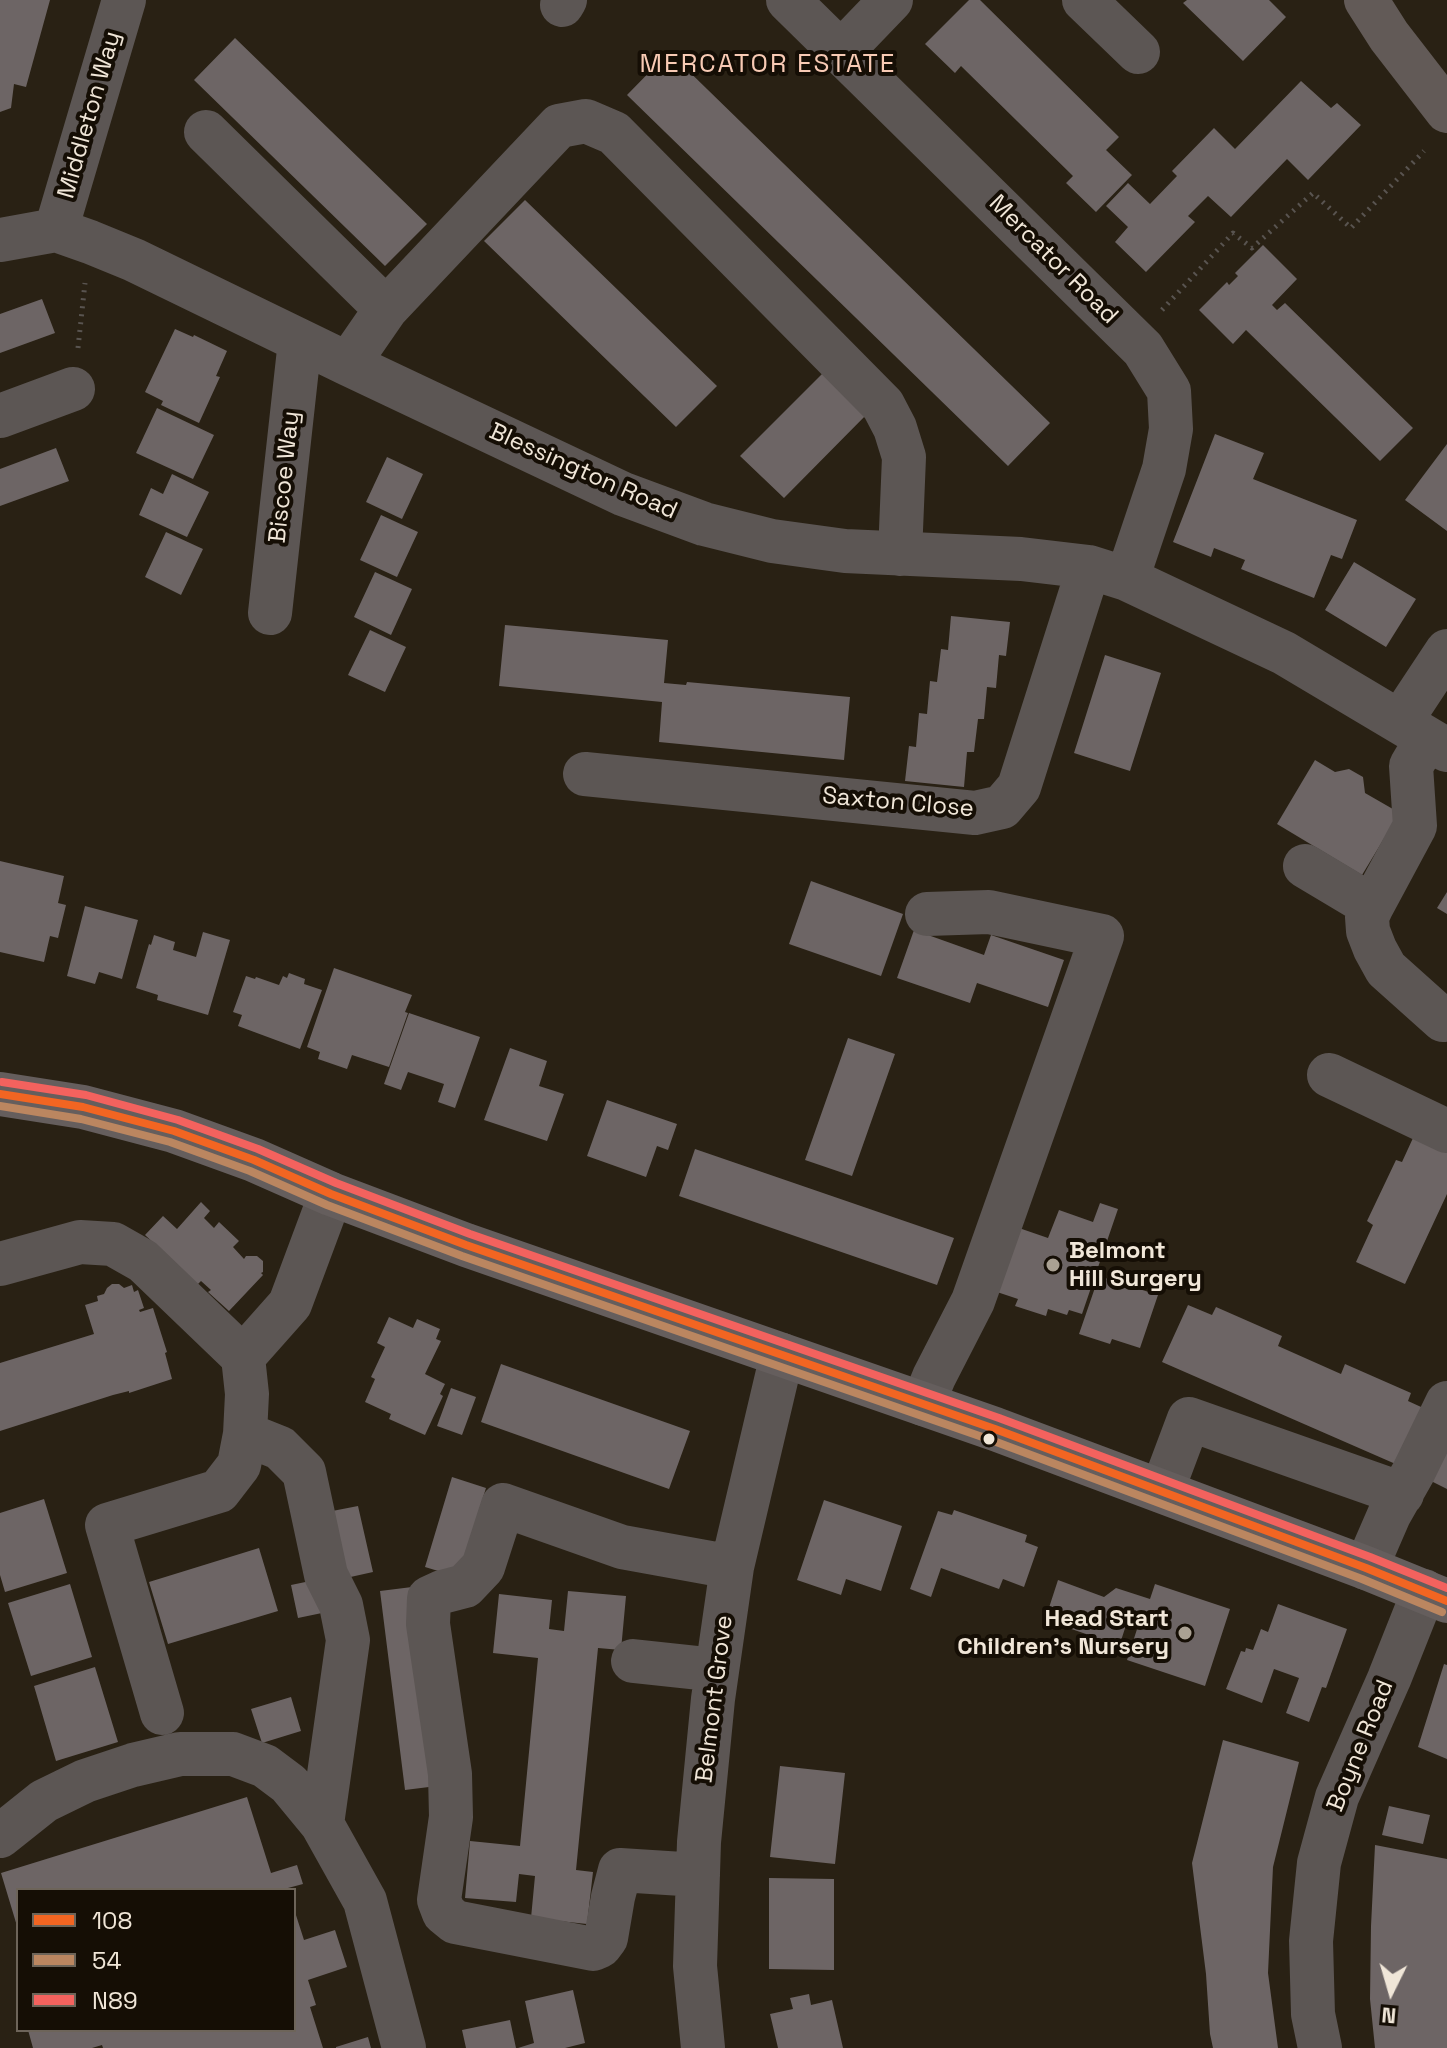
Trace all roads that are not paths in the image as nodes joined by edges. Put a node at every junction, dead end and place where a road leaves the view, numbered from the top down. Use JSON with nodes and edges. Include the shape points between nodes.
{"nodes":[{"id":1,"x":124,"y":0,"type":"edge"},
{"id":2,"x":788,"y":0,"type":"edge"},
{"id":3,"x":891,"y":0,"type":"edge"},
{"id":4,"x":1084,"y":0,"type":"edge"},
{"id":5,"x":1366,"y":0,"type":"edge"},
{"id":6,"x":842,"y":51,"type":"junction"},
{"id":7,"x":1138,"y":52,"type":"dead end"},
{"id":8,"x":1447,"y":111,"type":"edge"},
{"id":9,"x":206,"y":132,"type":"dead end"},
{"id":10,"x":73,"y":236,"type":"junction"},
{"id":11,"x":0,"y":240,"type":"edge"},
{"id":12,"x":386,"y":309,"type":"junction"},
{"id":13,"x":300,"y":341,"type":"junction"},
{"id":14,"x":348,"y":364,"type":"junction"},
{"id":15,"x":73,"y":389,"type":"road end"},
{"id":16,"x":0,"y":416,"type":"edge"},
{"id":17,"x":900,"y":554,"type":"junction"},
{"id":18,"x":1108,"y":573,"type":"junction"},
{"id":19,"x":270,"y":613,"type":"dead end"},
{"id":20,"x":1447,"y":651,"type":"edge"},
{"id":21,"x":1425,"y":737,"type":"edge"},
{"id":22,"x":585,"y":774,"type":"dead end"},
{"id":23,"x":1305,"y":866,"type":"dead end"},
{"id":24,"x":1372,"y":906,"type":"junction"},
{"id":25,"x":927,"y":914,"type":"dead end"},
{"id":26,"x":1443,"y":1020,"type":"dead end"},
{"id":27,"x":1329,"y":1075,"type":"dead end"},
{"id":28,"x":0,"y":1094,"type":"edge"},
{"id":29,"x":1447,"y":1131,"type":"edge"},
{"id":30,"x":331,"y":1194,"type":"junction"},
{"id":31,"x":0,"y":1264,"type":"edge"},
{"id":32,"x":782,"y":1355,"type":"junction"},
{"id":33,"x":243,"y":1357,"type":"junction"},
{"id":34,"x":1447,"y":1403,"type":"edge"},
{"id":35,"x":923,"y":1404,"type":"junction"},
{"id":36,"x":245,"y":1434,"type":"junction"},
{"id":37,"x":1162,"y":1491,"type":"junction"},
{"id":38,"x":1402,"y":1494,"type":"junction"},
{"id":39,"x":732,"y":1567,"type":"junction"},
{"id":40,"x":1366,"y":1568,"type":"junction"},
{"id":41,"x":1436,"y":1596,"type":"edge"},
{"id":42,"x":633,"y":1661,"type":"dead end"},
{"id":43,"x":717,"y":1670,"type":"junction"},
{"id":44,"x":162,"y":1713,"type":"dead end"},
{"id":45,"x":322,"y":1824,"type":"junction"},
{"id":46,"x":0,"y":1836,"type":"edge"},
{"id":47,"x":698,"y":1875,"type":"junction"},
{"id":48,"x":404,"y":2048,"type":"edge"},
{"id":49,"x":703,"y":2048,"type":"edge"},
{"id":50,"x":1320,"y":2048,"type":"edge"}],
"edges":[{"from":1,"to":10,"type":"street","name":"Middleton Way"},
{"from":2,"to":6,"type":"street","name":"Mercator Road"},
{"from":3,"to":6,"type":"street"},
{"from":4,"to":7,"type":"street"},
{"from":5,"to":8,"type":"highway"},
{"from":6,"to":18,"type":"street","name":"Mercator Road","via":[[1143,349],[1169,391],[1171,429],[1164,469]]},
{"from":9,"to":12,"type":"street"},
{"from":10,"to":11,"type":"street"},
{"from":10,"to":13,"type":"street","name":"Blessington Road"},
{"from":12,"to":14,"type":"street"},
{"from":12,"to":17,"type":"street","via":[[559,126],[586,121],[614,133],[883,405],[904,457]]},
{"from":13,"to":14,"type":"street","name":"Blessington Road"},
{"from":13,"to":19,"type":"street","name":"Biscoe Way"},
{"from":14,"to":17,"type":"street","name":"Blessington Road","via":[[623,494],[704,524],[772,541]]},
{"from":15,"to":16,"type":"street"},
{"from":17,"to":18,"type":"street","name":"Blessington Road","via":[[1021,559]]},
{"from":18,"to":21,"type":"street","name":"Blessington Road","via":[[1284,653]]},
{"from":18,"to":22,"type":"street","name":"Saxton Close","via":[[1019,787],[1002,807],[975,813]]},
{"from":20,"to":21,"type":"street"},
{"from":21,"to":24,"type":"street","via":[[1411,766],[1415,826]]},
{"from":23,"to":24,"type":"street"},
{"from":24,"to":26,"type":"street","via":[[1368,931],[1386,969]]},
{"from":25,"to":35,"type":"street","via":[[989,912],[1102,936],[973,1301]]},
{"from":27,"to":29,"type":"street"},
{"from":28,"to":30,"type":"main road","via":[[83,1107],[174,1131]]},
{"from":30,"to":32,"type":"main road"},
{"from":30,"to":33,"type":"street","via":[[290,1304]]},
{"from":31,"to":33,"type":"street","via":[[80,1242],[113,1244],[143,1261]]},
{"from":32,"to":35,"type":"main road"},
{"from":32,"to":39,"type":"street","name":"Belmont Grove"},
{"from":33,"to":36,"type":"street"},
{"from":34,"to":38,"type":"street"},
{"from":35,"to":37,"type":"main road"},
{"from":36,"to":44,"type":"street","via":[[239,1465],[219,1491],[107,1525]]},
{"from":36,"to":45,"type":"street","via":[[280,1448],[304,1472],[326,1575],[341,1605],[348,1640]]},
{"from":37,"to":38,"type":"street","via":[[1189,1419]]},
{"from":37,"to":40,"type":"main road"},
{"from":38,"to":40,"type":"street"},
{"from":39,"to":43,"type":"street","name":"Belmont Grove"},
{"from":39,"to":47,"type":"street","via":[[622,1547],[503,1505],[483,1567],[465,1586],[429,1598],[428,1624],[450,1774],[451,1817],[439,1900],[444,1913],[455,1922],[593,1949],[606,1938],[620,1870]]},
{"from":40,"to":41,"type":"main road"},
{"from":41,"to":50,"type":"street","name":"Boyne Road","via":[[1389,1679],[1337,1797],[1319,1863],[1311,1941],[1313,2014]]},
{"from":42,"to":43,"type":"street"},
{"from":43,"to":47,"type":"street","name":"Belmont Grove"},
{"from":45,"to":46,"type":"street","via":[[289,1784],[265,1766],[233,1754],[180,1754],[85,1781],[44,1801]]},
{"from":45,"to":48,"type":"street","via":[[365,1901]]},
{"from":47,"to":49,"type":"street","name":"Belmont Grove","via":[[695,1966]]}]}
